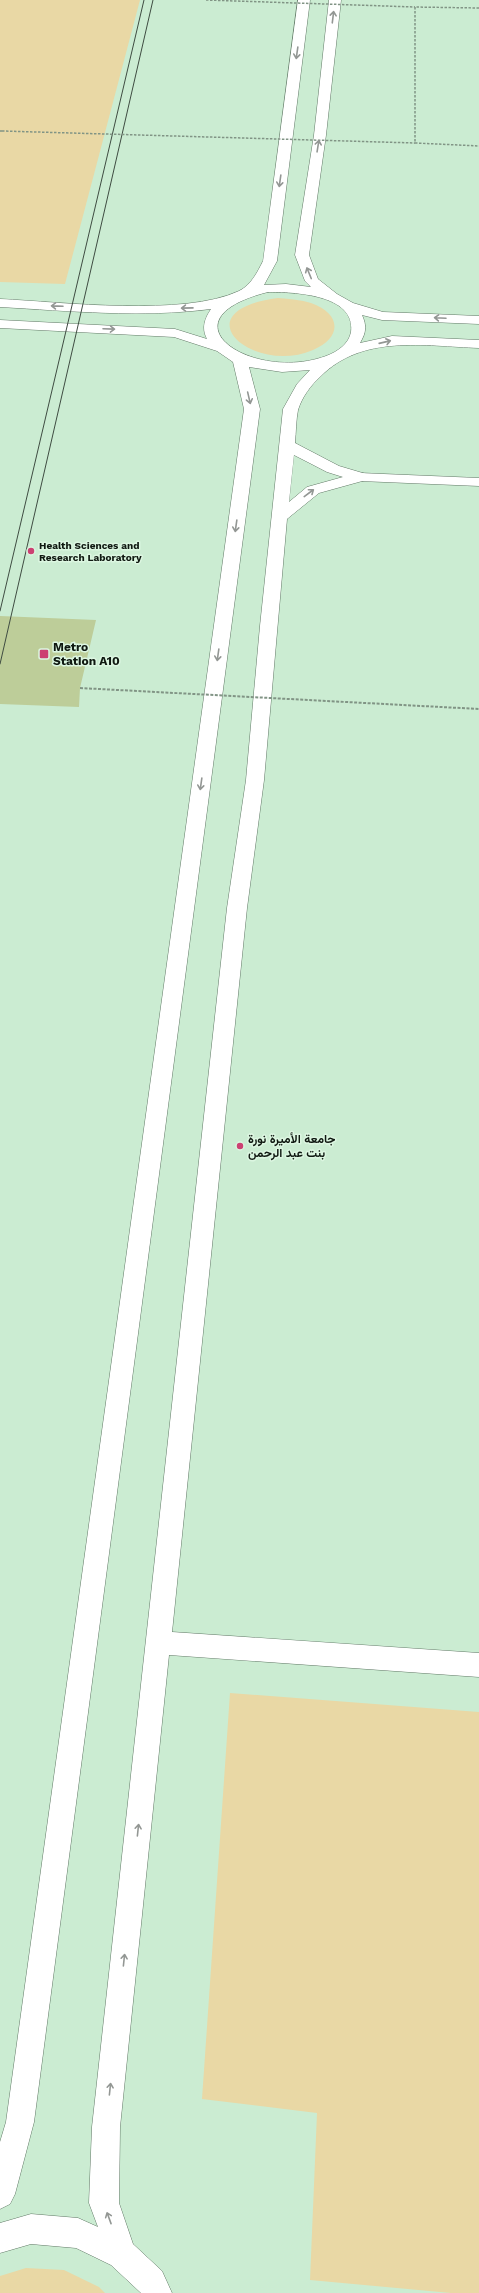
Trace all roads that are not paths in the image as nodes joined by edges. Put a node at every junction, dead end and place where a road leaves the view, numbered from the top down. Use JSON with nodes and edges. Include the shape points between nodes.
{"nodes":[{"id":1,"x":304,"y":0,"type":"edge"},
{"id":2,"x":335,"y":0,"type":"edge"},
{"id":3,"x":245,"y":294,"type":"junction"},
{"id":4,"x":0,"y":303,"type":"edge"},
{"id":5,"x":225,"y":303,"type":"junction"},
{"id":6,"x":342,"y":303,"type":"junction"},
{"id":7,"x":479,"y":320,"type":"edge"},
{"id":8,"x":0,"y":324,"type":"edge"},
{"id":9,"x":479,"y":344,"type":"edge"},
{"id":10,"x":221,"y":348,"type":"junction"},
{"id":11,"x":347,"y":351,"type":"junction"},
{"id":12,"x":240,"y":360,"type":"junction"},
{"id":13,"x":326,"y":362,"type":"junction"},
{"id":14,"x":287,"y":445,"type":"junction"},
{"id":15,"x":360,"y":476,"type":"junction"},
{"id":16,"x":479,"y":482,"type":"edge"},
{"id":17,"x":279,"y":518,"type":"junction"},
{"id":18,"x":158,"y":1643,"type":"junction"},
{"id":19,"x":479,"y":1665,"type":"edge"},
{"id":20,"x":0,"y":2194,"type":"edge"},
{"id":21,"x":0,"y":2238,"type":"edge"},
{"id":22,"x":122,"y":2254,"type":"junction"},
{"id":23,"x":159,"y":2289,"type":"edge"}],
"edges":[{"from":1,"to":3,"type":"street","one_way":true,"via":[[270,261],[261,280]]},
{"from":6,"to":2,"type":"street","one_way":true,"via":[[312,281],[302,255],[320,135]]},
{"from":3,"to":5,"type":"street"},
{"from":3,"to":6,"type":"street","via":[[268,288],[293,288],[317,292]]},
{"from":5,"to":4,"type":"street","one_way":true,"via":[[193,308],[148,309]]},
{"from":5,"to":10,"type":"street","via":[[215,313],[210,325],[212,337]]},
{"from":7,"to":6,"type":"street","one_way":true,"via":[[382,316]]},
{"from":6,"to":11,"type":"street","via":[[357,317],[360,328],[357,340]]},
{"from":8,"to":10,"type":"street","one_way":true,"via":[[175,333]]},
{"from":11,"to":9,"type":"street","one_way":true,"via":[[392,340]]},
{"from":10,"to":12,"type":"street"},
{"from":11,"to":13,"type":"street"},
{"from":12,"to":13,"type":"street","via":[[260,366],[283,368],[306,367]]},
{"from":12,"to":20,"type":"street","one_way":true,"via":[[252,408],[20,2122]]},
{"from":13,"to":14,"type":"street","via":[[304,384],[291,409]]},
{"from":14,"to":15,"type":"street","via":[[333,469]]},
{"from":14,"to":17,"type":"street"},
{"from":15,"to":16,"type":"lane"},
{"from":17,"to":15,"type":"street","one_way":true,"via":[[313,490]]},
{"from":17,"to":18,"type":"street","via":[[255,780],[237,908]]},
{"from":18,"to":19,"type":"street"},
{"from":22,"to":18,"type":"street","one_way":true,"via":[[104,2203],[106,2127]]},
{"from":21,"to":22,"type":"street","via":[[31,2229],[78,2233]]},
{"from":22,"to":23,"type":"street"}]}
